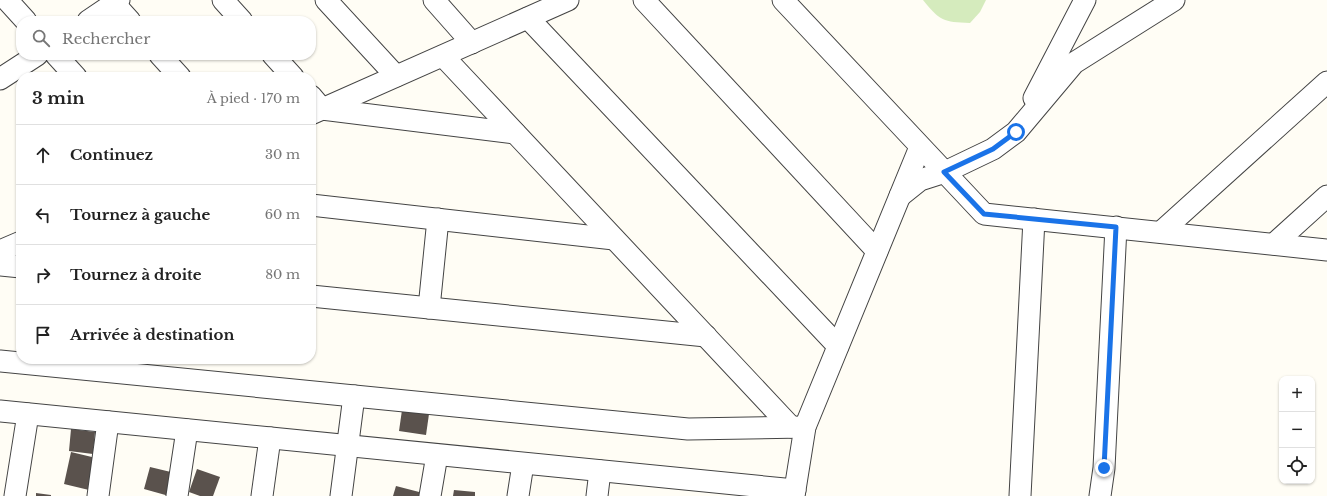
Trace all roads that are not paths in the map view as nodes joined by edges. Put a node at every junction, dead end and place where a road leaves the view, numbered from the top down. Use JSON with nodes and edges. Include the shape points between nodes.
{"nodes":[{"id":1,"x":7,"y":0,"type":"edge"},
{"id":2,"x":223,"y":0,"type":"edge"},
{"id":3,"x":326,"y":0,"type":"edge"},
{"id":4,"x":434,"y":0,"type":"edge"},
{"id":5,"x":644,"y":0,"type":"edge"},
{"id":6,"x":783,"y":0,"type":"edge"},
{"id":7,"x":1084,"y":0,"type":"edge"},
{"id":8,"x":1174,"y":0,"type":"edge"},
{"id":9,"x":115,"y":1,"type":"edge"},
{"id":10,"x":555,"y":3,"type":"edge"},
{"id":11,"x":21,"y":16,"type":"edge"},
{"id":12,"x":95,"y":16,"type":"edge"},
{"id":13,"x":126,"y":16,"type":"edge"},
{"id":14,"x":237,"y":16,"type":"edge"},
{"id":15,"x":528,"y":18,"type":"junction"},
{"id":16,"x":472,"y":42,"type":"junction"},
{"id":17,"x":443,"y":56,"type":"junction"},
{"id":18,"x":29,"y":60,"type":"edge"},
{"id":19,"x":61,"y":60,"type":"edge"},
{"id":20,"x":165,"y":60,"type":"edge"},
{"id":21,"x":278,"y":60,"type":"edge"},
{"id":22,"x":71,"y":72,"type":"edge"},
{"id":23,"x":175,"y":72,"type":"edge"},
{"id":24,"x":288,"y":72,"type":"edge"},
{"id":25,"x":396,"y":76,"type":"junction"},
{"id":26,"x":0,"y":79,"type":"edge"},
{"id":27,"x":1327,"y":82,"type":"edge"},
{"id":28,"x":316,"y":106,"type":"edge"},
{"id":29,"x":316,"y":106,"type":"edge"},
{"id":30,"x":1016,"y":132,"type":"junction"},
{"id":31,"x":515,"y":133,"type":"junction"},
{"id":32,"x":920,"y":147,"type":"junction"},
{"id":33,"x":944,"y":172,"type":"junction"},
{"id":34,"x":1327,"y":196,"type":"edge"},
{"id":35,"x":900,"y":197,"type":"junction"},
{"id":36,"x":316,"y":206,"type":"edge"},
{"id":37,"x":1034,"y":219,"type":"junction"},
{"id":38,"x":438,"y":220,"type":"junction"},
{"id":39,"x":1116,"y":227,"type":"junction"},
{"id":40,"x":1161,"y":232,"type":"junction"},
{"id":41,"x":614,"y":239,"type":"junction"},
{"id":42,"x":16,"y":244,"type":"edge"},
{"id":43,"x":1274,"y":244,"type":"junction"},
{"id":44,"x":1327,"y":250,"type":"edge"},
{"id":45,"x":0,"y":251,"type":"edge"},
{"id":46,"x":877,"y":251,"type":"junction"},
{"id":47,"x":0,"y":265,"type":"edge"},
{"id":48,"x":16,"y":267,"type":"edge"},
{"id":49,"x":316,"y":297,"type":"edge"},
{"id":50,"x":429,"y":308,"type":"junction"},
{"id":51,"x":706,"y":336,"type":"junction"},
{"id":52,"x":838,"y":346,"type":"junction"},
{"id":53,"x":0,"y":361,"type":"edge"},
{"id":54,"x":16,"y":362,"type":"edge"},
{"id":55,"x":79,"y":364,"type":"edge"},
{"id":56,"x":156,"y":368,"type":"edge"},
{"id":57,"x":354,"y":396,"type":"junction"},
{"id":58,"x":0,"y":411,"type":"edge"},
{"id":59,"x":28,"y":414,"type":"junction"},
{"id":60,"x":108,"y":422,"type":"junction"},
{"id":61,"x":798,"y":427,"type":"junction"},
{"id":62,"x":187,"y":430,"type":"junction"},
{"id":63,"x":270,"y":438,"type":"junction"},
{"id":64,"x":348,"y":446,"type":"junction"},
{"id":65,"x":437,"y":455,"type":"junction"},
{"id":66,"x":523,"y":464,"type":"junction"},
{"id":67,"x":600,"y":471,"type":"junction"},
{"id":68,"x":688,"y":488,"type":"edge"},
{"id":69,"x":794,"y":493,"type":"edge"},
{"id":70,"x":15,"y":496,"type":"edge"},
{"id":71,"x":98,"y":496,"type":"edge"},
{"id":72,"x":177,"y":496,"type":"edge"},
{"id":73,"x":262,"y":496,"type":"edge"},
{"id":74,"x":341,"y":496,"type":"edge"},
{"id":75,"x":430,"y":496,"type":"edge"},
{"id":76,"x":518,"y":496,"type":"edge"},
{"id":77,"x":597,"y":496,"type":"edge"},
{"id":78,"x":1020,"y":496,"type":"edge"},
{"id":79,"x":1100,"y":496,"type":"edge"}],
"edges":[{"from":1,"to":11,"type":"street"},
{"from":2,"to":14,"type":"street"},
{"from":3,"to":25,"type":"street"},
{"from":4,"to":16,"type":"street"},
{"from":5,"to":46,"type":"street"},
{"from":6,"to":32,"type":"street"},
{"from":7,"to":30,"type":"street"},
{"from":8,"to":30,"type":"street","via":[[1074,63]]},
{"from":9,"to":12,"type":"street"},
{"from":9,"to":13,"type":"street"},
{"from":10,"to":15,"type":"street"},
{"from":15,"to":16,"type":"street"},
{"from":15,"to":52,"type":"street"},
{"from":16,"to":17,"type":"street"},
{"from":17,"to":25,"type":"street"},
{"from":17,"to":31,"type":"street"},
{"from":18,"to":26,"type":"street"},
{"from":19,"to":22,"type":"street"},
{"from":20,"to":23,"type":"street"},
{"from":21,"to":24,"type":"street"},
{"from":25,"to":28,"type":"street"},
{"from":27,"to":40,"type":"street"},
{"from":29,"to":31,"type":"street"},
{"from":30,"to":33,"type":"street","via":[[993,149]]},
{"from":31,"to":41,"type":"street"},
{"from":32,"to":33,"type":"street"},
{"from":32,"to":35,"type":"street"},
{"from":33,"to":35,"type":"street","via":[[920,180]]},
{"from":33,"to":37,"type":"street","via":[[984,214]]},
{"from":34,"to":43,"type":"street"},
{"from":35,"to":46,"type":"street"},
{"from":36,"to":38,"type":"street"},
{"from":37,"to":39,"type":"street"},
{"from":37,"to":78,"type":"street"},
{"from":38,"to":41,"type":"street"},
{"from":38,"to":50,"type":"street"},
{"from":39,"to":40,"type":"street"},
{"from":39,"to":79,"type":"street","via":[[1104,468]]},
{"from":40,"to":43,"type":"street"},
{"from":41,"to":51,"type":"street"},
{"from":42,"to":45,"type":"street"},
{"from":43,"to":44,"type":"street"},
{"from":46,"to":52,"type":"street"},
{"from":47,"to":48,"type":"street"},
{"from":49,"to":50,"type":"street"},
{"from":50,"to":51,"type":"street"},
{"from":51,"to":61,"type":"street"},
{"from":52,"to":61,"type":"street"},
{"from":53,"to":54,"type":"street"},
{"from":55,"to":56,"type":"street"},
{"from":56,"to":57,"type":"street"},
{"from":57,"to":61,"type":"street","via":[[688,428]]},
{"from":57,"to":64,"type":"street"},
{"from":58,"to":59,"type":"street"},
{"from":59,"to":60,"type":"street"},
{"from":59,"to":70,"type":"street"},
{"from":60,"to":62,"type":"street"},
{"from":60,"to":71,"type":"street"},
{"from":61,"to":69,"type":"street"},
{"from":62,"to":63,"type":"street"},
{"from":62,"to":72,"type":"street"},
{"from":63,"to":64,"type":"street"},
{"from":63,"to":73,"type":"street"},
{"from":64,"to":65,"type":"street"},
{"from":64,"to":74,"type":"street"},
{"from":65,"to":66,"type":"street"},
{"from":65,"to":75,"type":"street"},
{"from":66,"to":67,"type":"street"},
{"from":66,"to":76,"type":"street"},
{"from":67,"to":68,"type":"street"},
{"from":67,"to":77,"type":"street"},
{"from":68,"to":69,"type":"street"}]}
